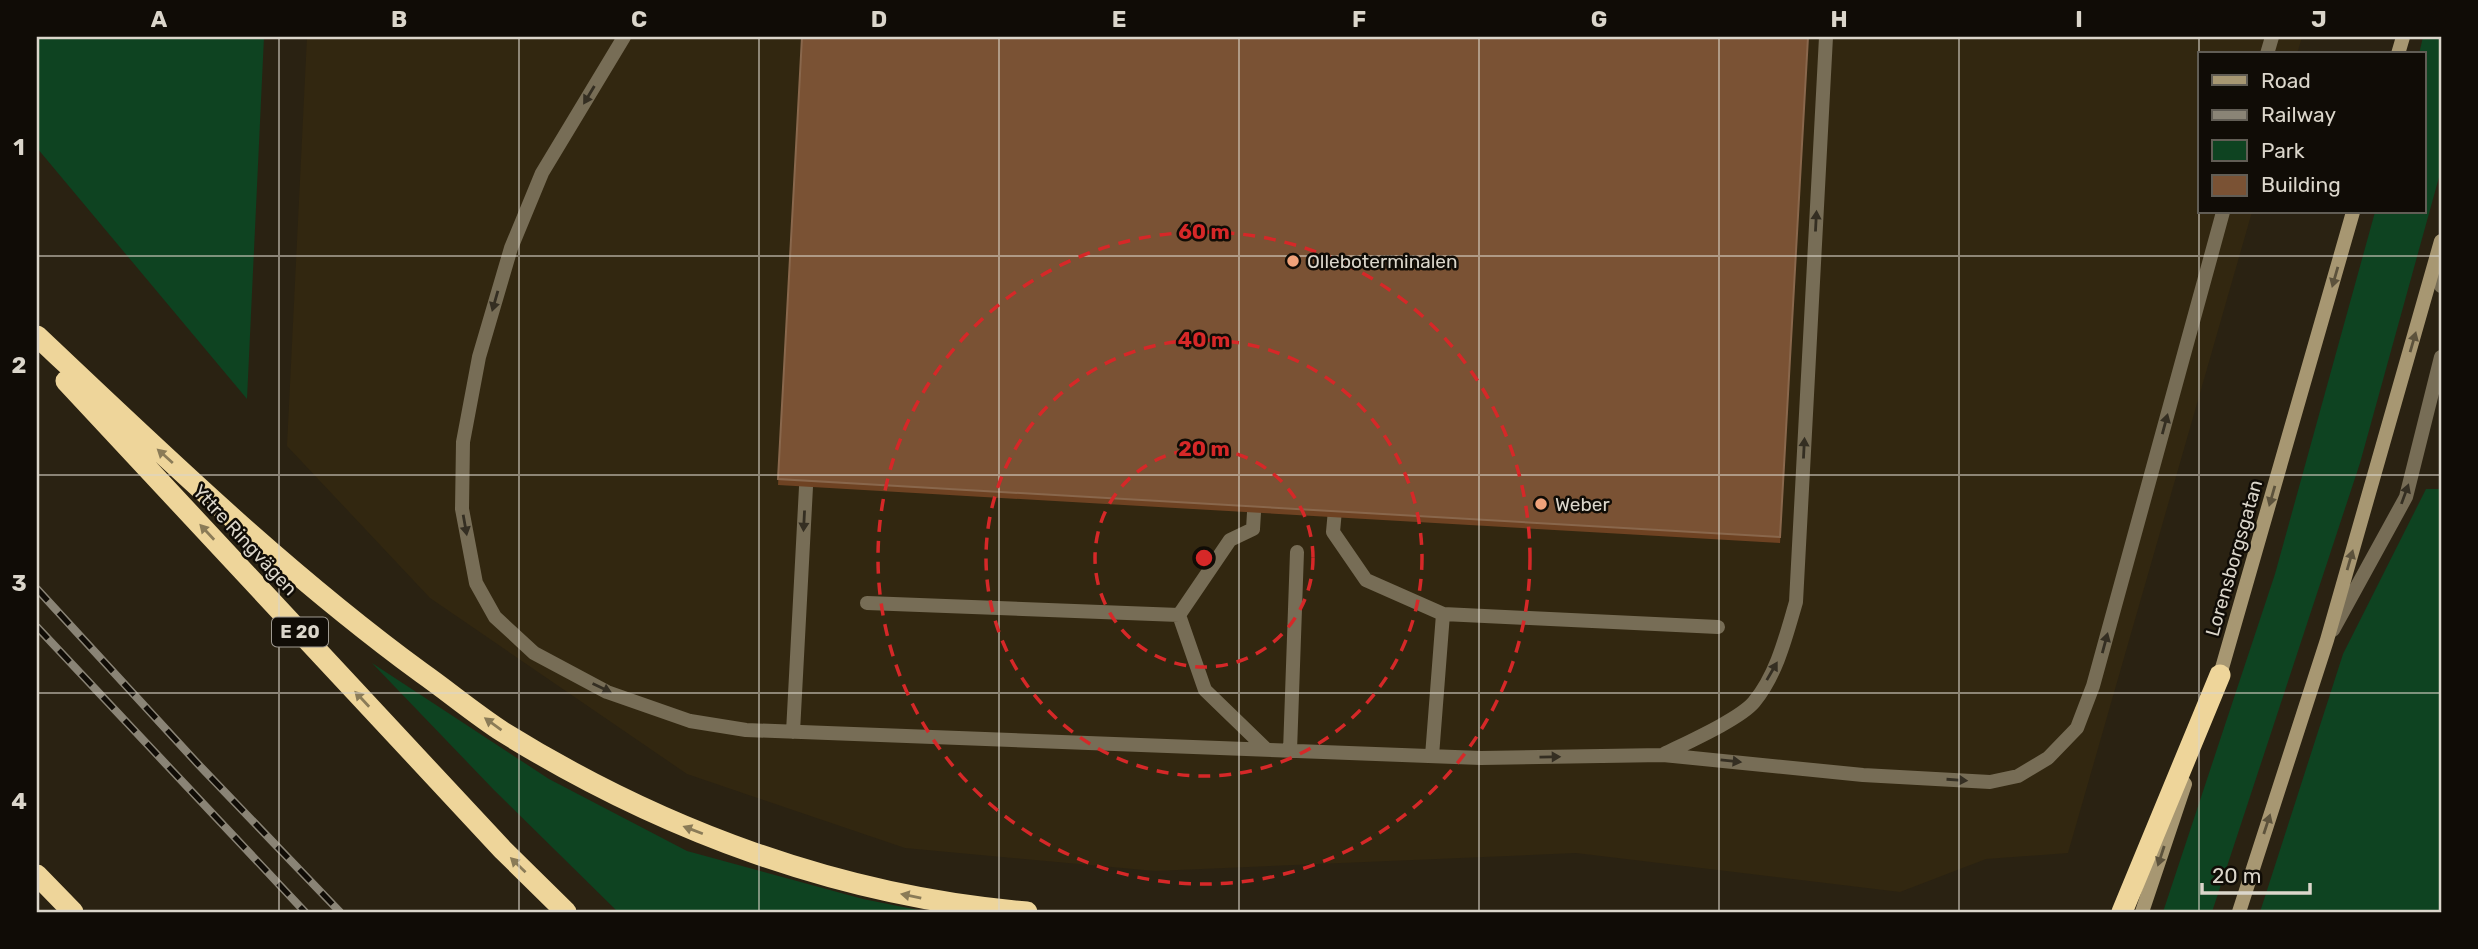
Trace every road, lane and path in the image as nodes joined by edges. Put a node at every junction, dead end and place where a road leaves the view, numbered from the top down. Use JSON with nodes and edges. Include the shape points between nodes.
{"nodes":[{"id":1,"x":624,"y":37,"type":"edge"},
{"id":2,"x":1826,"y":37,"type":"edge"},
{"id":3,"x":2223,"y":214,"type":"edge"},
{"id":4,"x":2352,"y":214,"type":"edge"},
{"id":5,"x":2441,"y":243,"type":"edge"},
{"id":6,"x":2441,"y":286,"type":"edge"},
{"id":7,"x":37,"y":336,"type":"edge"},
{"id":8,"x":37,"y":350,"type":"edge"},
{"id":9,"x":2441,"y":357,"type":"edge"},
{"id":10,"x":807,"y":454,"type":"edge"},
{"id":11,"x":1256,"y":488,"type":"edge"},
{"id":12,"x":1336,"y":491,"type":"edge"},
{"id":13,"x":1297,"y":552,"type":"dead end"},
{"id":14,"x":867,"y":603,"type":"dead end"},
{"id":15,"x":1443,"y":614,"type":"junction"},
{"id":16,"x":1179,"y":615,"type":"junction"},
{"id":17,"x":1718,"y":627,"type":"dead end"},
{"id":18,"x":2327,"y":640,"type":"junction"},
{"id":19,"x":2221,"y":675,"type":"junction"},
{"id":20,"x":793,"y":732,"type":"junction"},
{"id":21,"x":1267,"y":750,"type":"junction"},
{"id":22,"x":1290,"y":751,"type":"junction"},
{"id":23,"x":1663,"y":755,"type":"junction"},
{"id":24,"x":1432,"y":756,"type":"junction"},
{"id":25,"x":37,"y":875,"type":"edge"},
{"id":26,"x":73,"y":912,"type":"edge"},
{"id":27,"x":566,"y":912,"type":"edge"},
{"id":28,"x":1027,"y":912,"type":"edge"},
{"id":29,"x":2122,"y":912,"type":"edge"},
{"id":30,"x":2142,"y":912,"type":"edge"},
{"id":31,"x":2239,"y":912,"type":"edge"}],
"edges":[{"from":1,"to":20,"type":"street","one_way":true,"via":[[542,173],[511,248],[479,358],[463,442],[462,509],[475,583],[495,617],[534,653],[607,692],[690,721]]},
{"from":23,"to":2,"type":"street","one_way":true,"via":[[1753,704],[1778,661],[1796,602]]},
{"from":23,"to":3,"type":"street","one_way":true,"via":[[1990,782],[2018,776],[2048,758],[2077,728],[2093,686]]},
{"from":4,"to":19,"type":"main road","name":"Lorensborgsgatan","one_way":true},
{"from":5,"to":6,"type":"street"},
{"from":18,"to":5,"type":"main road","one_way":true},
{"from":28,"to":7,"type":"highway","one_way":true,"via":[[920,898],[764,858],[657,814],[512,737],[379,641],[267,549]]},
{"from":27,"to":8,"type":"highway","name":"Yttre Ringvägen","number":"E 20","one_way":true},
{"from":18,"to":9,"type":"street","one_way":true,"via":[[2406,497]]},
{"from":10,"to":20,"type":"street","one_way":true},
{"from":11,"to":16,"type":"street","via":[[1254,529],[1230,540]]},
{"from":12,"to":15,"type":"street","via":[[1334,532],[1366,580]]},
{"from":13,"to":22,"type":"street"},
{"from":14,"to":16,"type":"street"},
{"from":15,"to":17,"type":"street"},
{"from":15,"to":24,"type":"street"},
{"from":16,"to":21,"type":"street","via":[[1205,690]]},
{"from":31,"to":18,"type":"main road","one_way":true},
{"from":19,"to":29,"type":"highway"},
{"from":19,"to":30,"type":"main road","name":"Lorensborgsgatan","one_way":true},
{"from":20,"to":21,"type":"street"},
{"from":21,"to":22,"type":"street"},
{"from":22,"to":24,"type":"street"},
{"from":24,"to":23,"type":"street","one_way":true},
{"from":25,"to":26,"type":"highway"}]}
